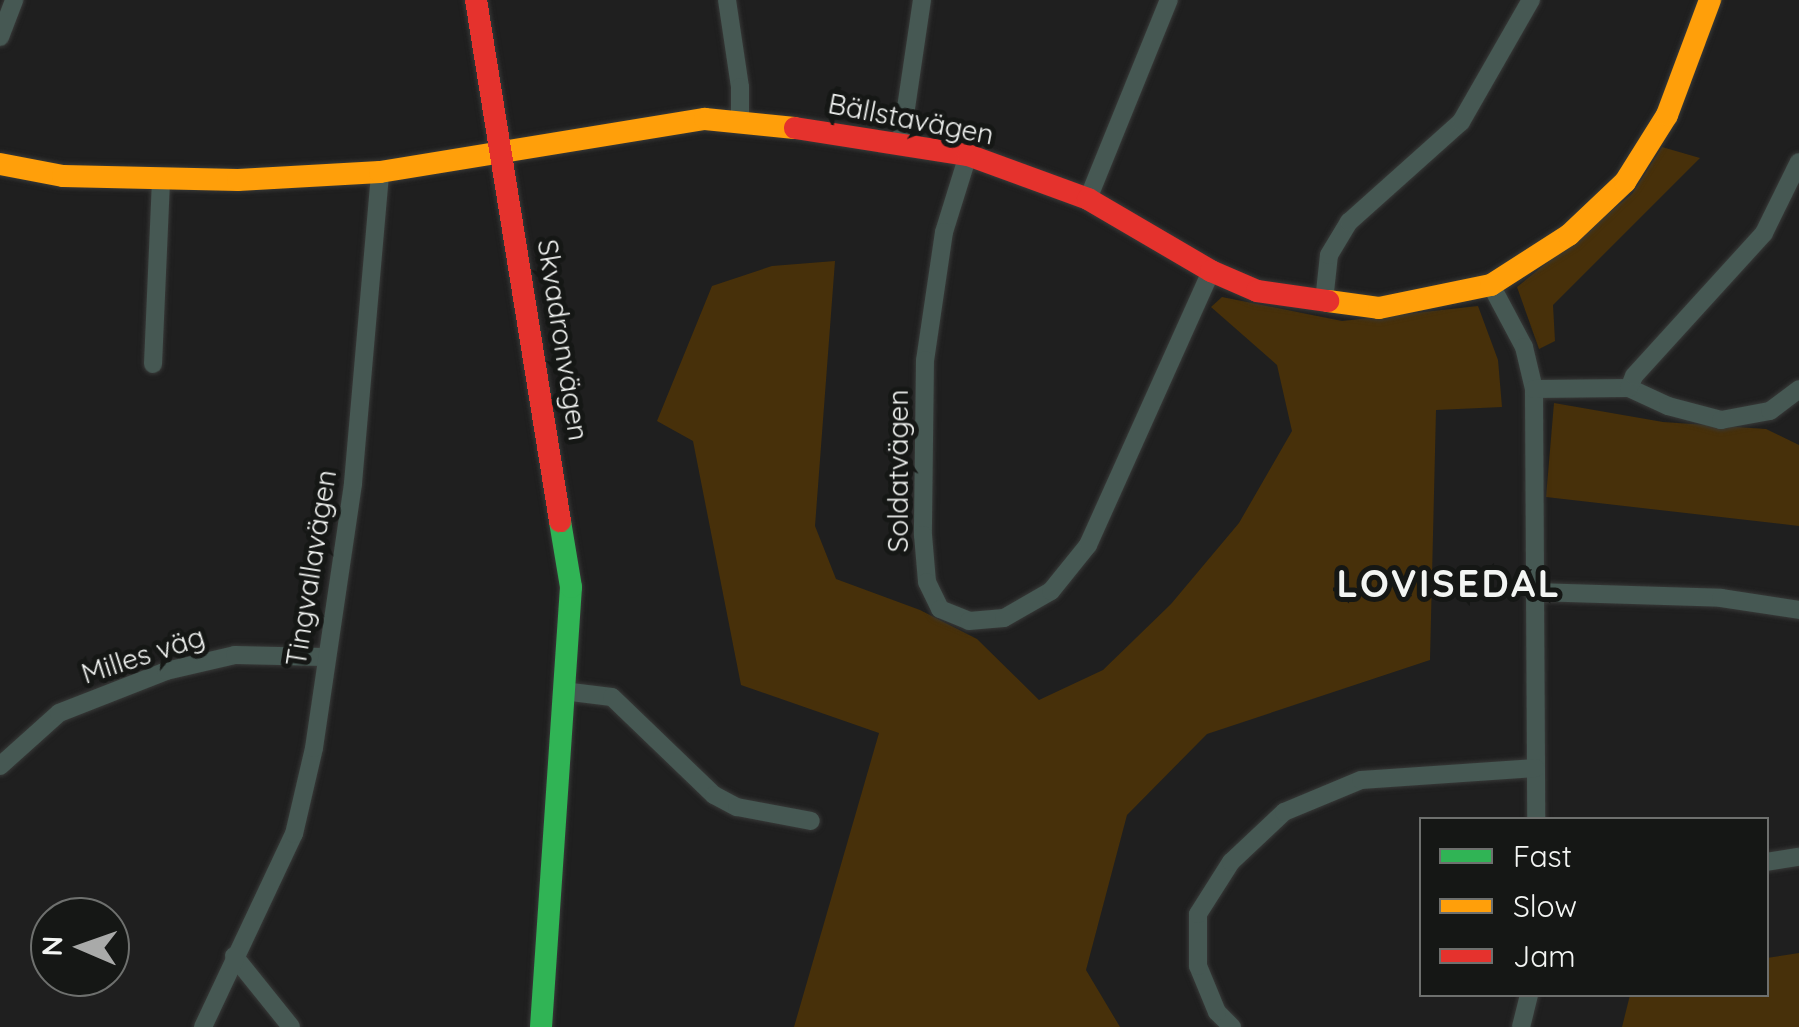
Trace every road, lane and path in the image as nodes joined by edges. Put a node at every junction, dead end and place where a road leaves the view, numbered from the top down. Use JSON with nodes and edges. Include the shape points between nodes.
{"nodes":[{"id":1,"x":14,"y":0,"type":"edge"},
{"id":2,"x":476,"y":0,"type":"edge"},
{"id":3,"x":727,"y":0,"type":"edge"},
{"id":4,"x":922,"y":0,"type":"edge"},
{"id":5,"x":1169,"y":0,"type":"edge"},
{"id":6,"x":1531,"y":0,"type":"edge"},
{"id":7,"x":1709,"y":3,"type":"edge"},
{"id":8,"x":0,"y":36,"type":"edge"},
{"id":9,"x":740,"y":120,"type":"junction"},
{"id":10,"x":900,"y":142,"type":"junction"},
{"id":11,"x":502,"y":152,"type":"junction"},
{"id":12,"x":968,"y":155,"type":"junction"},
{"id":13,"x":1799,"y":162,"type":"edge"},
{"id":14,"x":0,"y":164,"type":"edge"},
{"id":15,"x":380,"y":172,"type":"junction"},
{"id":16,"x":161,"y":178,"type":"junction"},
{"id":17,"x":1088,"y":199,"type":"junction"},
{"id":18,"x":1211,"y":271,"type":"junction"},
{"id":19,"x":1491,"y":285,"type":"junction"},
{"id":20,"x":1324,"y":301,"type":"junction"},
{"id":21,"x":153,"y":364,"type":"dead end"},
{"id":22,"x":1629,"y":388,"type":"junction"},
{"id":23,"x":1534,"y":389,"type":"junction"},
{"id":24,"x":1799,"y":390,"type":"edge"},
{"id":25,"x":1535,"y":592,"type":"junction"},
{"id":26,"x":1799,"y":610,"type":"edge"},
{"id":27,"x":324,"y":658,"type":"junction"},
{"id":28,"x":563,"y":690,"type":"junction"},
{"id":29,"x":0,"y":766,"type":"edge"},
{"id":30,"x":1536,"y":768,"type":"junction"},
{"id":31,"x":1536,"y":817,"type":"edge"},
{"id":32,"x":811,"y":821,"type":"dead end"},
{"id":33,"x":1799,"y":857,"type":"edge"},
{"id":34,"x":1769,"y":862,"type":"edge"},
{"id":35,"x":234,"y":956,"type":"junction"},
{"id":36,"x":1528,"y":997,"type":"edge"},
{"id":37,"x":202,"y":1027,"type":"edge"},
{"id":38,"x":291,"y":1027,"type":"edge"},
{"id":39,"x":541,"y":1027,"type":"edge"},
{"id":40,"x":1232,"y":1027,"type":"edge"},
{"id":41,"x":1521,"y":1027,"type":"edge"}],
"edges":[{"from":1,"to":8,"type":"street"},
{"from":2,"to":11,"type":"street","name":"Skvadronvägen"},
{"from":3,"to":9,"type":"street"},
{"from":4,"to":10,"type":"street"},
{"from":5,"to":17,"type":"street"},
{"from":6,"to":20,"type":"street","via":[[1461,122],[1349,222],[1329,255]]},
{"from":7,"to":19,"type":"street","name":"Bällstavägen","via":[[1666,115],[1625,182],[1568,234]]},
{"from":9,"to":10,"type":"street","name":"Bällstavägen"},
{"from":9,"to":11,"type":"street","name":"Bällstavägen","via":[[705,119]]},
{"from":10,"to":12,"type":"street","name":"Bällstavägen"},
{"from":11,"to":15,"type":"street","name":"Bällstavägen"},
{"from":11,"to":28,"type":"street","name":"Skvadronvägen","via":[[571,587]]},
{"from":12,"to":17,"type":"street","name":"Bällstavägen"},
{"from":12,"to":18,"type":"street","name":"Soldatvägen","via":[[944,232],[924,360],[923,534],[927,582],[940,609],[969,621],[1004,618],[1050,591],[1088,545]]},
{"from":13,"to":22,"type":"street","via":[[1764,233]]},
{"from":14,"to":16,"type":"street","name":"Bällstavägen","via":[[63,176]]},
{"from":15,"to":16,"type":"street","name":"Bällstavägen"},
{"from":15,"to":27,"type":"street","name":"Tingvallavägen","via":[[353,484]]},
{"from":16,"to":21,"type":"street"},
{"from":17,"to":18,"type":"street","name":"Bällstavägen"},
{"from":18,"to":20,"type":"street","name":"Bällstavägen","via":[[1257,290]]},
{"from":19,"to":20,"type":"street","name":"Bällstavägen","via":[[1378,308]]},
{"from":19,"to":23,"type":"street","via":[[1524,347]]},
{"from":22,"to":23,"type":"street"},
{"from":22,"to":24,"type":"street","via":[[1721,420],[1770,411]]},
{"from":23,"to":25,"type":"street"},
{"from":25,"to":26,"type":"street","via":[[1721,598]]},
{"from":25,"to":30,"type":"street"},
{"from":27,"to":29,"type":"street","name":"Milles väg","via":[[235,654],[166,671],[59,713]]},
{"from":27,"to":35,"type":"street","name":"Tingvallavägen","via":[[314,748],[294,834]]},
{"from":28,"to":32,"type":"street","via":[[612,697],[714,795],[737,807]]},
{"from":28,"to":39,"type":"street","name":"Skvadronvägen"},
{"from":30,"to":31,"type":"street"},
{"from":30,"to":40,"type":"street","via":[[1361,780],[1284,812],[1231,862],[1198,914],[1198,966]]},
{"from":33,"to":34,"type":"street"},
{"from":35,"to":37,"type":"street","name":"Tingvallavägen"},
{"from":35,"to":38,"type":"street"},
{"from":36,"to":41,"type":"street"}]}
